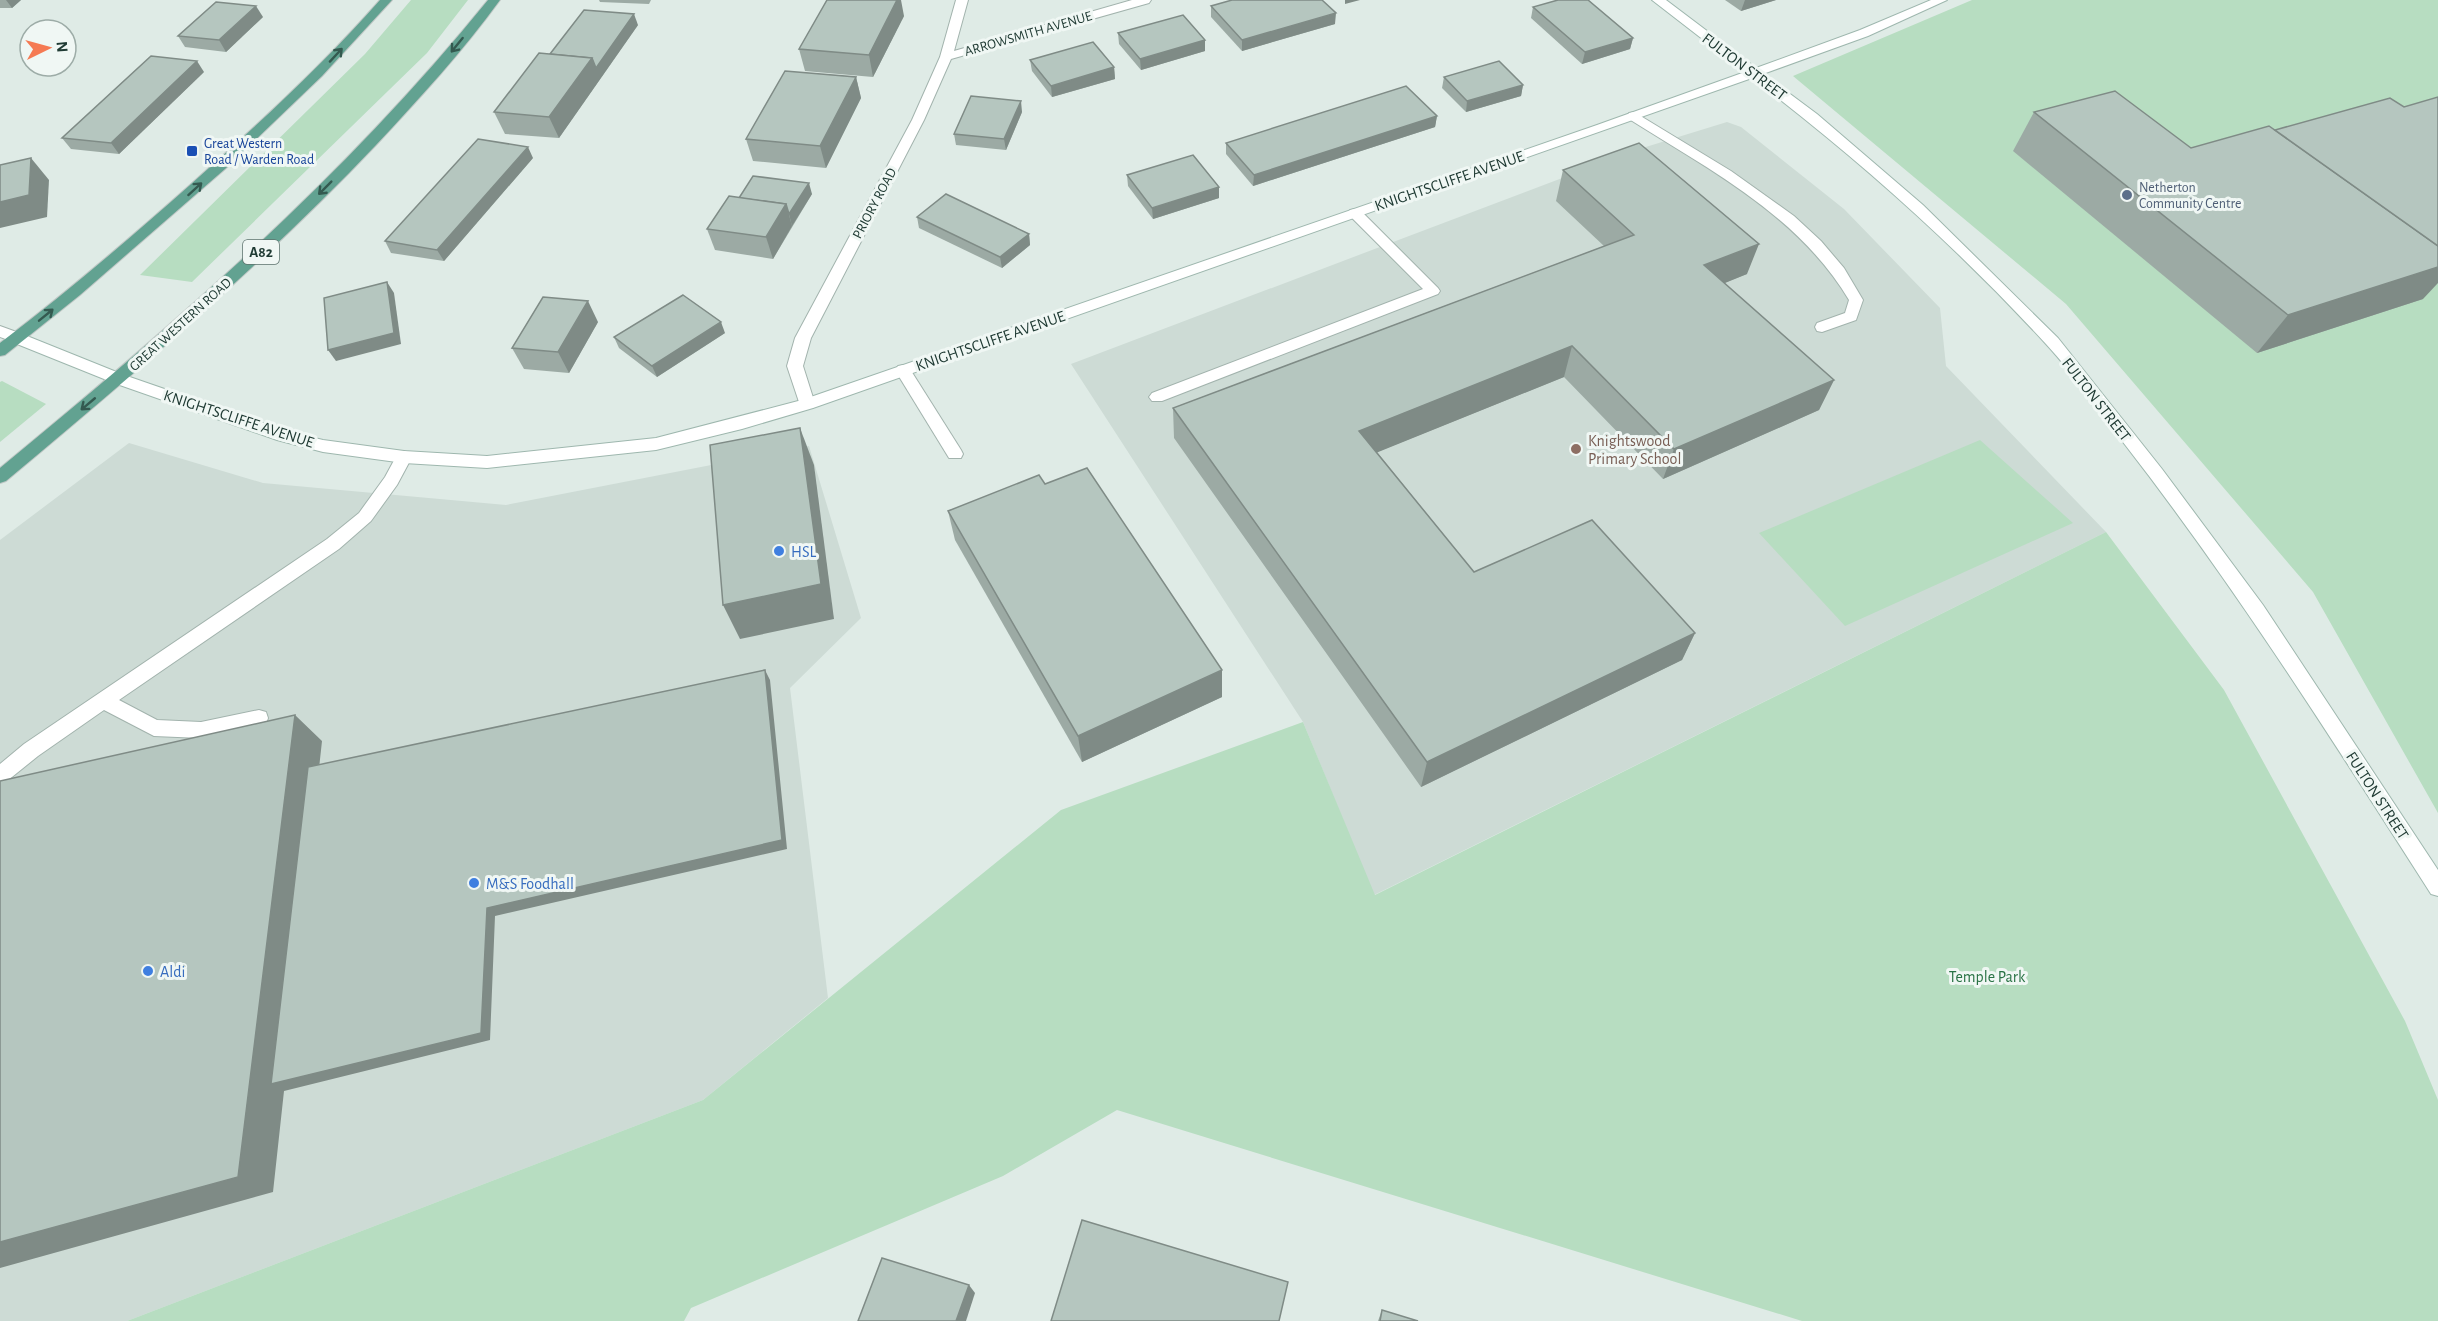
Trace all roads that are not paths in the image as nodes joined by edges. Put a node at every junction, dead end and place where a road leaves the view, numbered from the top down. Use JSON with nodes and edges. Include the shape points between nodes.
{"nodes":[{"id":1,"x":386,"y":0,"type":"edge"},
{"id":2,"x":494,"y":0,"type":"edge"},
{"id":3,"x":962,"y":0,"type":"edge"},
{"id":4,"x":1145,"y":0,"type":"edge"},
{"id":5,"x":1658,"y":0,"type":"edge"},
{"id":6,"x":1941,"y":0,"type":"edge"},
{"id":7,"x":945,"y":57,"type":"junction"},
{"id":8,"x":1755,"y":74,"type":"junction"},
{"id":9,"x":1634,"y":116,"type":"junction"},
{"id":10,"x":1355,"y":213,"type":"junction"},
{"id":11,"x":1822,"y":327,"type":"dead end"},
{"id":12,"x":0,"y":331,"type":"edge"},
{"id":13,"x":17,"y":338,"type":"junction"},
{"id":14,"x":0,"y":351,"type":"edge"},
{"id":15,"x":903,"y":370,"type":"junction"},
{"id":16,"x":119,"y":379,"type":"junction"},
{"id":17,"x":1157,"y":397,"type":"dead end"},
{"id":18,"x":807,"y":404,"type":"junction"},
{"id":19,"x":955,"y":454,"type":"dead end"},
{"id":20,"x":405,"y":457,"type":"junction"},
{"id":21,"x":0,"y":477,"type":"edge"},
{"id":22,"x":103,"y":700,"type":"junction"},
{"id":23,"x":259,"y":718,"type":"dead end"},
{"id":24,"x":0,"y":775,"type":"edge"},
{"id":25,"x":2438,"y":887,"type":"edge"}],
"edges":[{"from":13,"to":1,"type":"main road","one_way":true,"via":[[129,248],[223,164],[306,87]]},
{"from":2,"to":16,"type":"main road","name":"GREAT WESTERN ROAD","number":"A82","one_way":true,"via":[[432,75],[341,172],[219,291]]},
{"from":3,"to":7,"type":"street","name":"PRIORY ROAD"},
{"from":4,"to":7,"type":"street","name":"ARROWSMITH AVENUE"},
{"from":5,"to":8,"type":"street","name":"FULTON STREET"},
{"from":6,"to":8,"type":"street","name":"KNIGHTSCLIFFE AVENUE"},
{"from":7,"to":18,"type":"street","name":"PRIORY ROAD","via":[[918,120],[803,338],[795,366]]},
{"from":8,"to":9,"type":"street","name":"KNIGHTSCLIFFE AVENUE"},
{"from":8,"to":25,"type":"street","name":"FULTON STREET","via":[[1812,117],[1926,216],[2053,342],[2257,610]]},
{"from":9,"to":10,"type":"street","name":"KNIGHTSCLIFFE AVENUE"},
{"from":9,"to":11,"type":"street","via":[[1759,198],[1825,252],[1847,280],[1856,300],[1851,316]]},
{"from":10,"to":15,"type":"street","name":"KNIGHTSCLIFFE AVENUE"},
{"from":10,"to":17,"type":"street","via":[[1433,291]]},
{"from":12,"to":13,"type":"street","name":"KNIGHTSCLIFFE AVENUE"},
{"from":13,"to":14,"type":"main road"},
{"from":13,"to":16,"type":"street","name":"KNIGHTSCLIFFE AVENUE"},
{"from":15,"to":18,"type":"street","name":"KNIGHTSCLIFFE AVENUE"},
{"from":15,"to":19,"type":"street"},
{"from":16,"to":20,"type":"street","name":"KNIGHTSCLIFFE AVENUE","via":[[283,436],[323,446]]},
{"from":16,"to":21,"type":"main road","name":"GREAT WESTERN ROAD","number":"A82","one_way":true},
{"from":18,"to":20,"type":"street","name":"KNIGHTSCLIFFE AVENUE","via":[[656,444],[487,462]]},
{"from":20,"to":22,"type":"street","via":[[365,517],[333,544]]},
{"from":22,"to":23,"type":"street","via":[[154,728],[201,730]]},
{"from":22,"to":24,"type":"street"}]}
